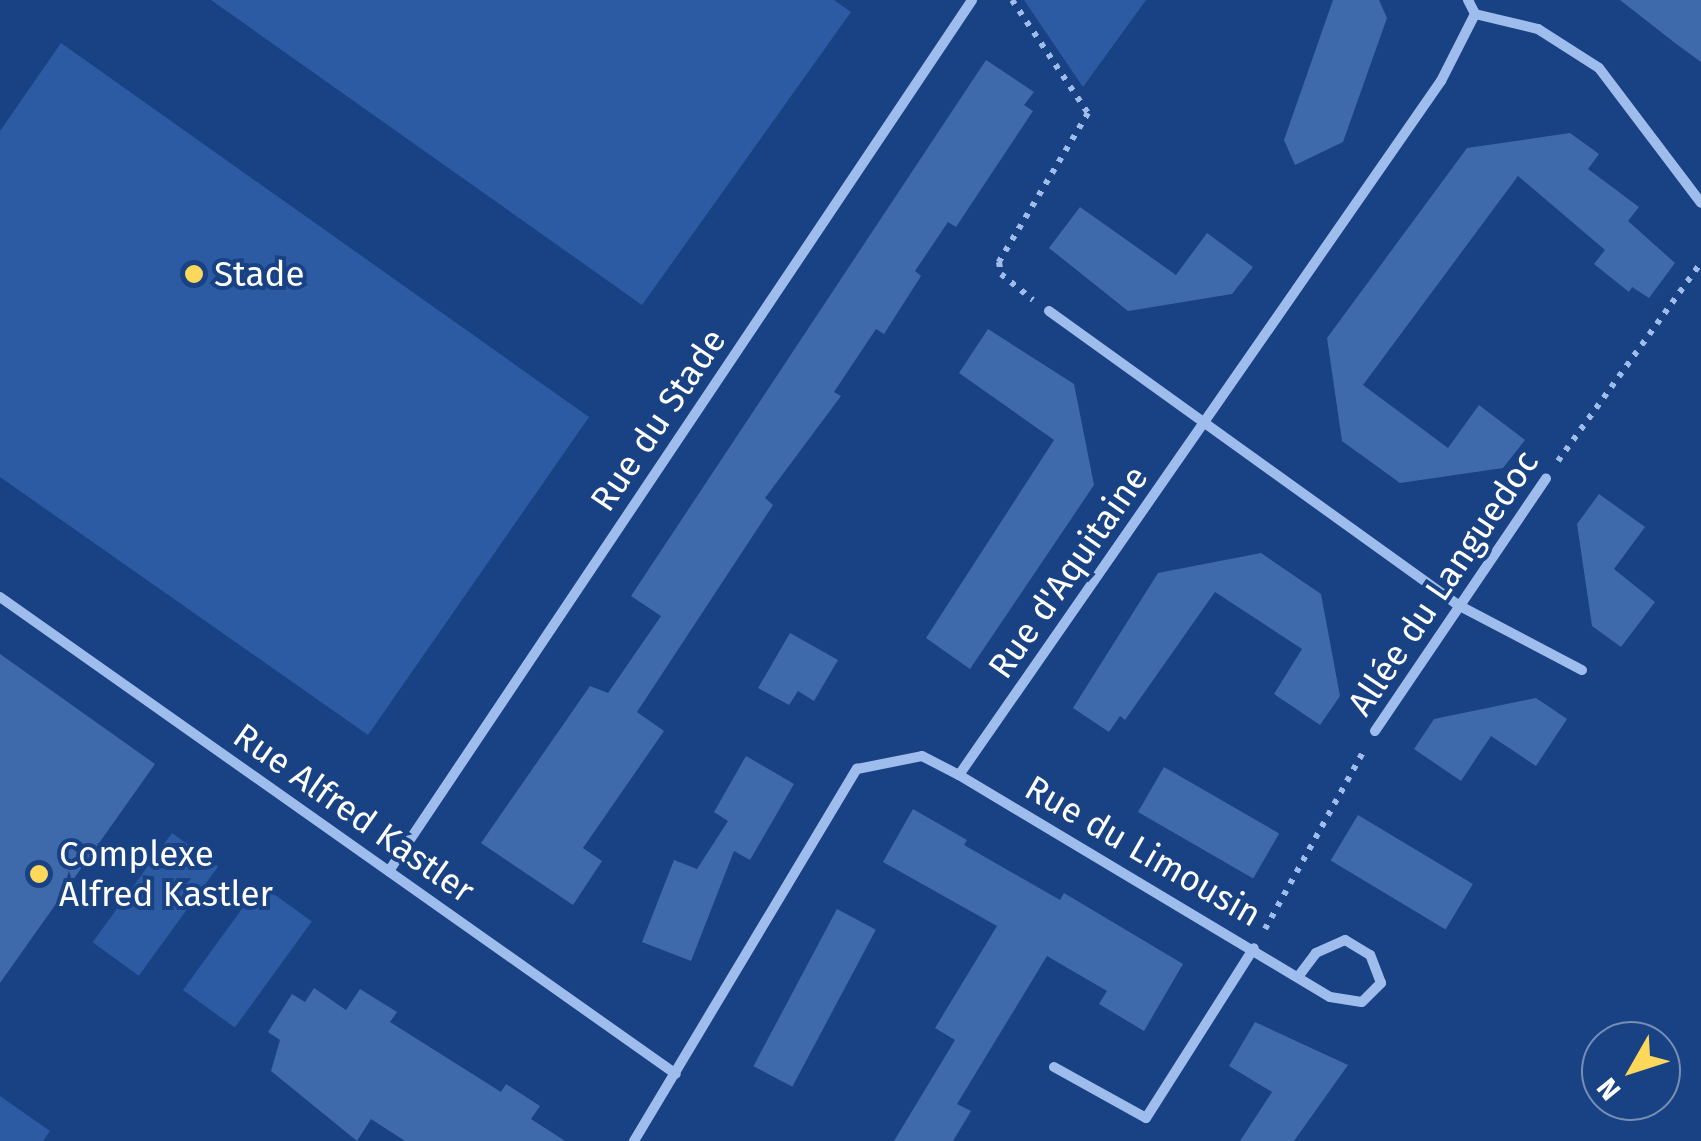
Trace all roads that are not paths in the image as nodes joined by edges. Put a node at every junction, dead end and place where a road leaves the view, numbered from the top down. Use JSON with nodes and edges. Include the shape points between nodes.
{"nodes":[{"id":1,"x":972,"y":0,"type":"edge"},
{"id":2,"x":1468,"y":0,"type":"edge"},
{"id":3,"x":1475,"y":14,"type":"junction"},
{"id":4,"x":1701,"y":203,"type":"edge"},
{"id":5,"x":1048,"y":312,"type":"road end"},
{"id":6,"x":1204,"y":425,"type":"junction"},
{"id":7,"x":1546,"y":478,"type":"road end"},
{"id":8,"x":0,"y":596,"type":"edge"},
{"id":9,"x":1458,"y":605,"type":"junction"},
{"id":10,"x":1582,"y":670,"type":"dead end"},
{"id":11,"x":1375,"y":730,"type":"road end"},
{"id":12,"x":959,"y":775,"type":"junction"},
{"id":13,"x":390,"y":871,"type":"junction"},
{"id":14,"x":1254,"y":948,"type":"junction"},
{"id":15,"x":1298,"y":976,"type":"junction"},
{"id":16,"x":1054,"y":1067,"type":"dead end"},
{"id":17,"x":676,"y":1074,"type":"junction"},
{"id":18,"x":634,"y":1141,"type":"edge"}],
"edges":[{"from":1,"to":13,"type":"street","name":"Rue du Stade"},
{"from":2,"to":3,"type":"street"},
{"from":3,"to":4,"type":"street","via":[[1538,28],[1599,68]]},
{"from":3,"to":6,"type":"street","name":"Rue d'Aquitaine","via":[[1442,81]]},
{"from":5,"to":6,"type":"street"},
{"from":6,"to":9,"type":"street"},
{"from":6,"to":12,"type":"street","name":"Rue d'Aquitaine"},
{"from":7,"to":9,"type":"street","name":"Allée du Languedoc"},
{"from":8,"to":13,"type":"street","name":"Rue Alfred Kastler"},
{"from":9,"to":10,"type":"street"},
{"from":9,"to":11,"type":"street","name":"Allée du Languedoc"},
{"from":12,"to":14,"type":"street","name":"Rue du Limousin"},
{"from":12,"to":17,"type":"street","via":[[922,756],[857,769]]},
{"from":13,"to":17,"type":"street","name":"Rue Alfred Kastler"},
{"from":14,"to":15,"type":"street","name":"Rue du Limousin"},
{"from":14,"to":16,"type":"street","via":[[1146,1118]]},
{"from":15,"to":15,"type":"street","name":"Rue du Limousin","via":[[1348,1004],[1374,995],[1381,982],[1370,956],[1345,940],[1316,953]]},
{"from":17,"to":18,"type":"street"}]}
